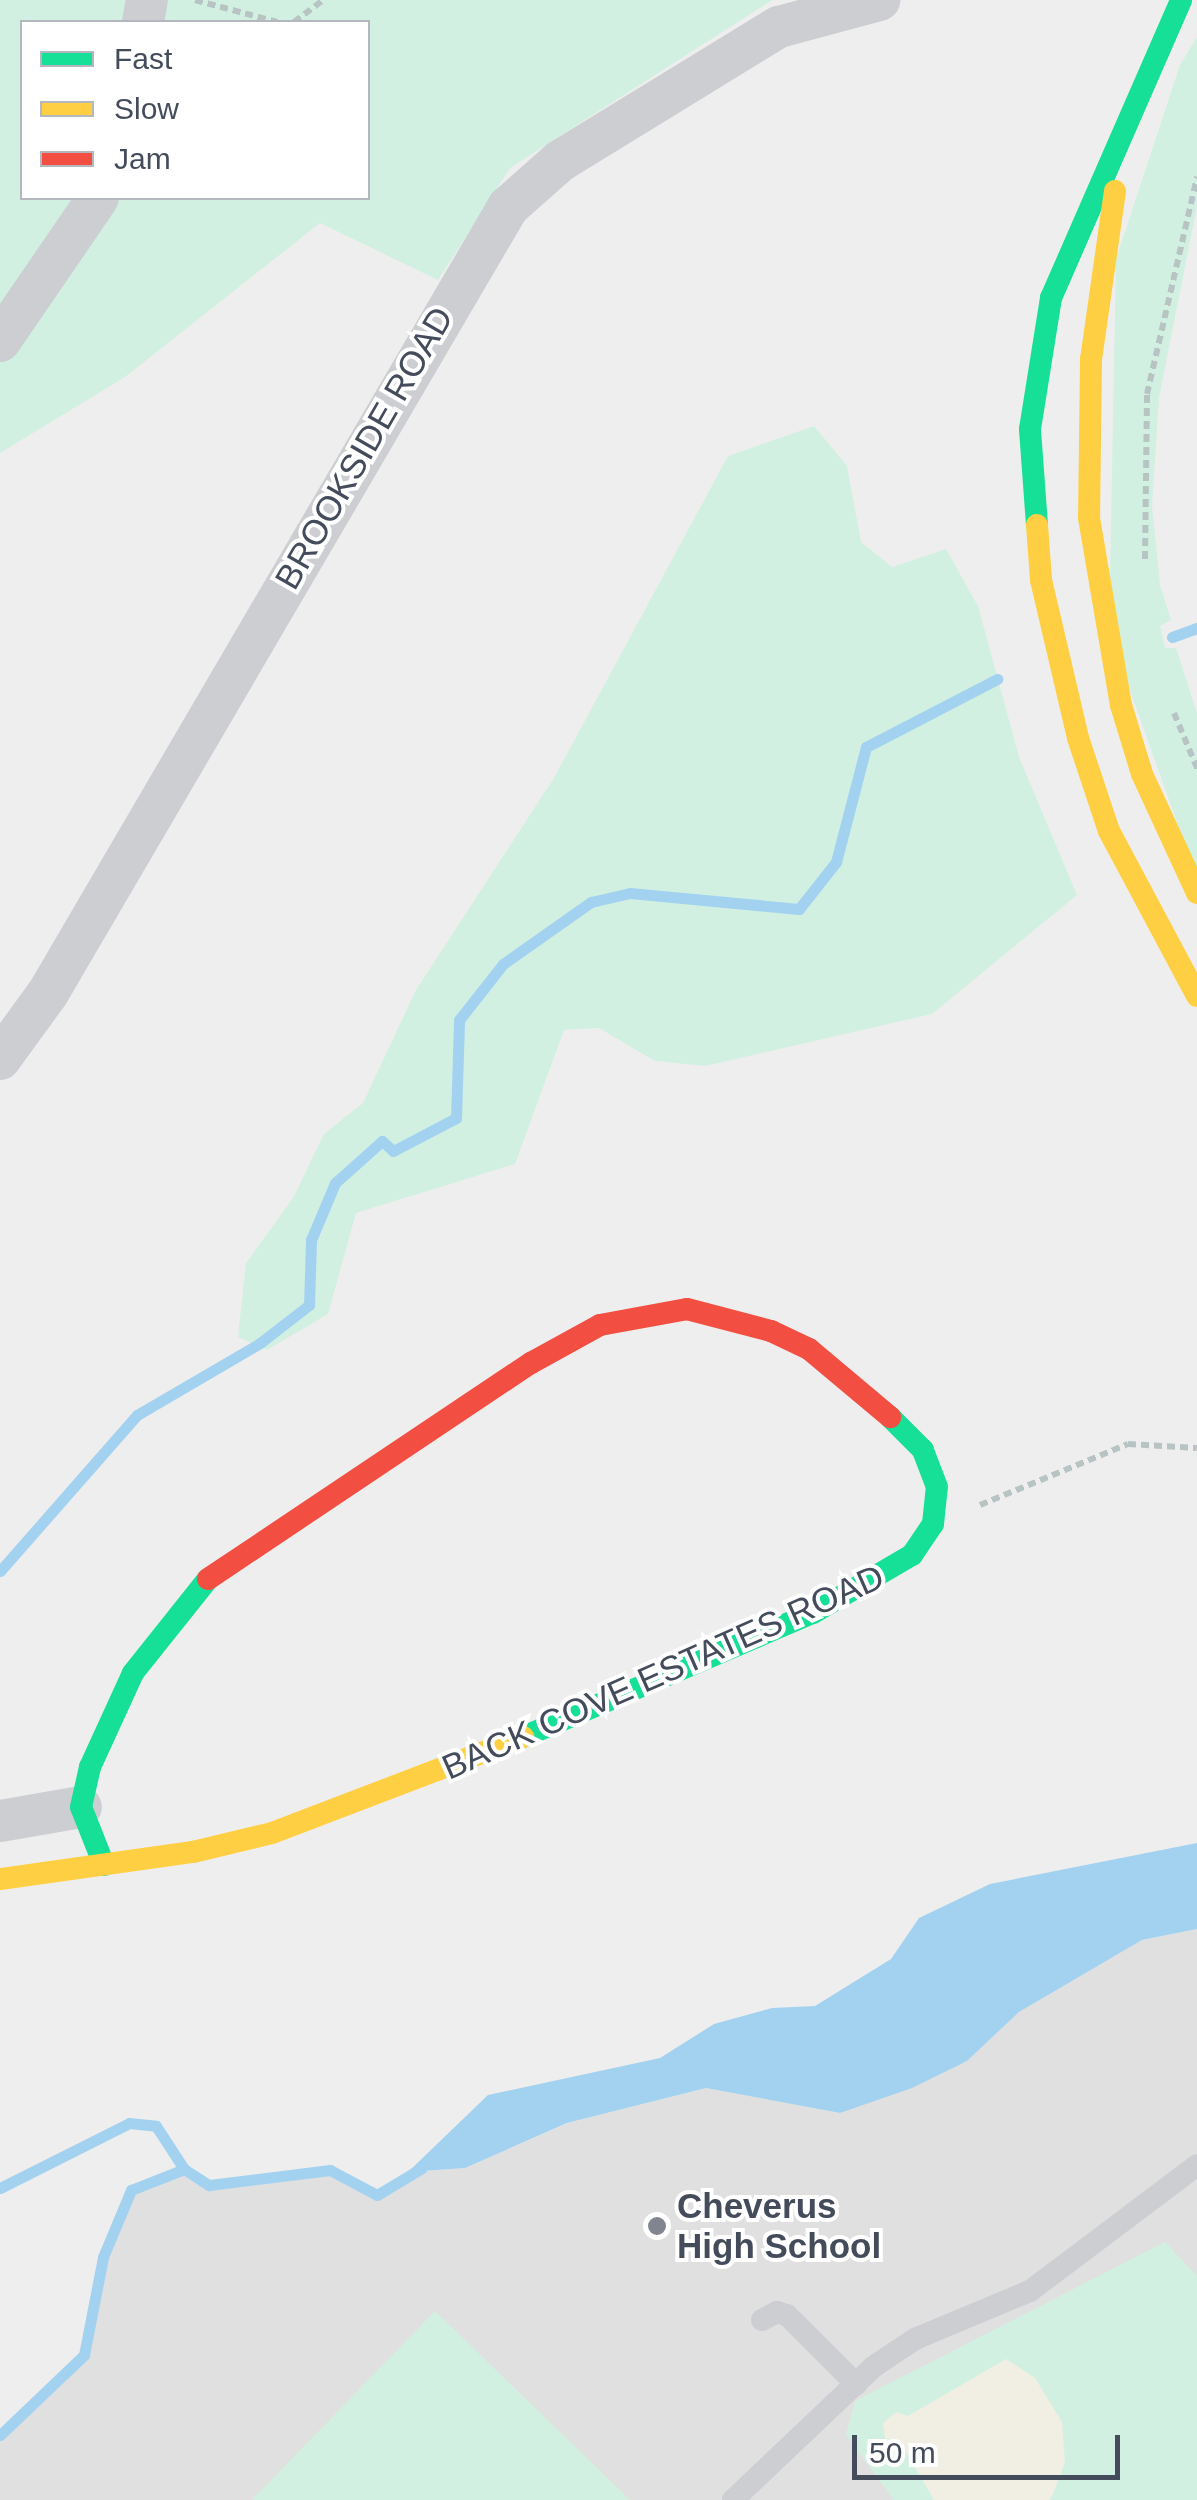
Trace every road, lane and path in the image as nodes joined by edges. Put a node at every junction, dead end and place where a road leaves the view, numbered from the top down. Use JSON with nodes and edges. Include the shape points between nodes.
{"nodes":[{"id":1,"x":195,"y":0,"type":"edge"},
{"id":2,"x":322,"y":0,"type":"edge"},
{"id":3,"x":879,"y":0,"type":"edge"},
{"id":4,"x":1181,"y":0,"type":"edge"},
{"id":5,"x":270,"y":20,"type":"edge"},
{"id":6,"x":297,"y":20,"type":"edge"},
{"id":7,"x":1126,"y":122,"type":"junction"},
{"id":8,"x":1197,"y":176,"type":"edge"},
{"id":9,"x":97,"y":200,"type":"edge"},
{"id":10,"x":0,"y":341,"type":"edge"},
{"id":11,"x":1145,"y":564,"type":"dead end"},
{"id":12,"x":1171,"y":706,"type":"dead end"},
{"id":13,"x":1197,"y":768,"type":"edge"},
{"id":14,"x":1197,"y":893,"type":"edge"},
{"id":15,"x":1197,"y":996,"type":"edge"},
{"id":16,"x":0,"y":1059,"type":"edge"},
{"id":17,"x":1197,"y":1448,"type":"edge"},
{"id":18,"x":933,"y":1524,"type":"junction"},
{"id":19,"x":81,"y":1807,"type":"junction"},
{"id":20,"x":0,"y":1820,"type":"edge"},
{"id":21,"x":104,"y":1864,"type":"junction"},
{"id":22,"x":0,"y":1879,"type":"edge"},
{"id":23,"x":1197,"y":2165,"type":"edge"},
{"id":24,"x":762,"y":2320,"type":"dead end"},
{"id":25,"x":856,"y":2384,"type":"junction"},
{"id":26,"x":734,"y":2500,"type":"edge"}],
"edges":[{"from":1,"to":5,"type":"path"},
{"from":2,"to":6,"type":"path"},
{"from":3,"to":16,"type":"street","name":"BROOKSIDE ROAD","via":[[779,27],[560,161],[508,207],[58,976]]},
{"from":4,"to":7,"type":"street"},
{"from":7,"to":14,"type":"street","via":[[1091,359],[1084,455],[1089,518],[1121,705],[1142,774]]},
{"from":7,"to":15,"type":"street","via":[[1051,298],[1030,430],[1033,486],[1041,580],[1078,738],[1109,830]]},
{"from":8,"to":11,"type":"path","via":[[1147,394]]},
{"from":9,"to":10,"type":"street"},
{"from":12,"to":13,"type":"path"},
{"from":17,"to":18,"type":"path","via":[[1128,1444]]},
{"from":18,"to":19,"type":"street","via":[[938,1487],[923,1450],[870,1396],[809,1349],[731,1316],[686,1310],[600,1326],[531,1363],[220,1567],[174,1614],[133,1674],[103,1732]]},
{"from":18,"to":21,"type":"street","name":"BACK COVE ESTATES ROAD","via":[[912,1556],[813,1612],[420,1781],[272,1832]]},
{"from":19,"to":20,"type":"street"},
{"from":19,"to":21,"type":"street"},
{"from":21,"to":22,"type":"street","name":"BACK COVE ESTATES ROAD"},
{"from":23,"to":25,"type":"lane","via":[[1030,2291],[915,2339]]},
{"from":24,"to":25,"type":"lane","via":[[787,2314]]},
{"from":25,"to":26,"type":"lane"}]}
